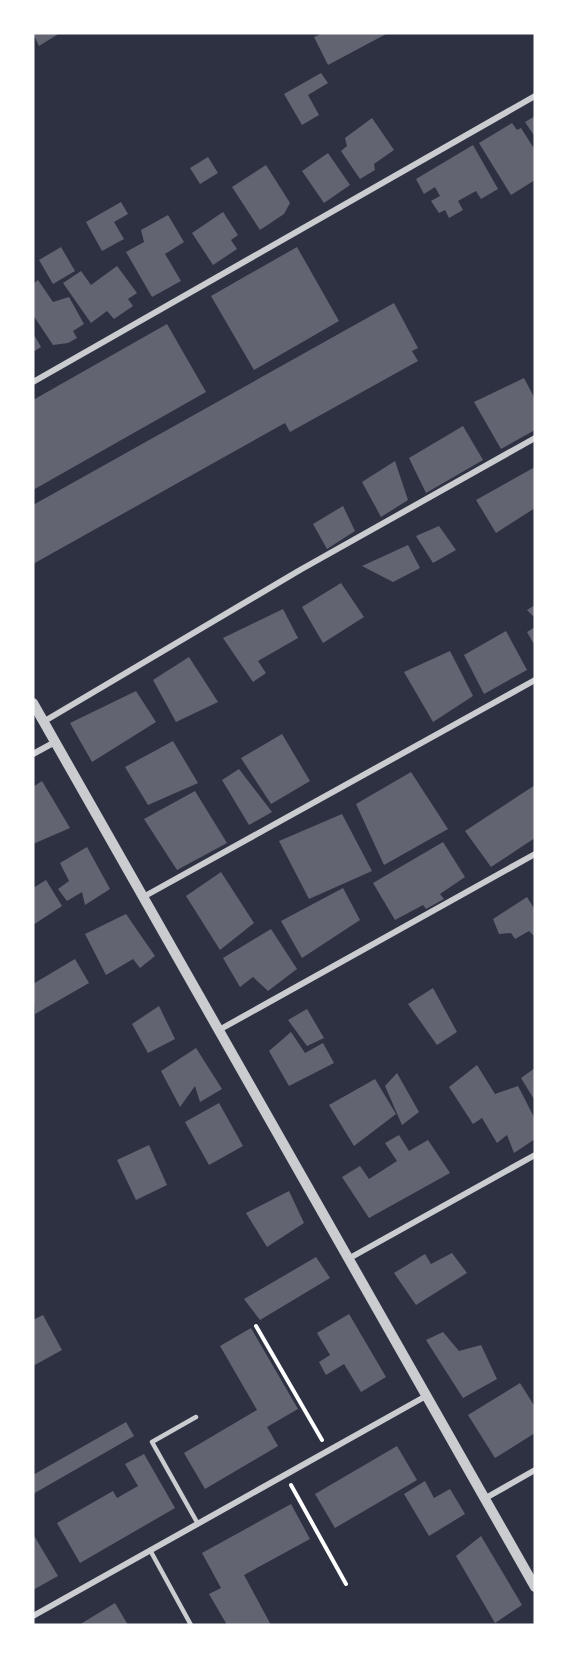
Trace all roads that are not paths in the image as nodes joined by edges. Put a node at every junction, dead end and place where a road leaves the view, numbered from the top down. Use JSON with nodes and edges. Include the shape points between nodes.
{"nodes":[{"id":1,"x":535,"y":96,"type":"edge"},
{"id":2,"x":33,"y":382,"type":"edge"},
{"id":3,"x":535,"y":438,"type":"edge"},
{"id":4,"x":535,"y":680,"type":"edge"},
{"id":5,"x":33,"y":703,"type":"edge"},
{"id":6,"x":44,"y":722,"type":"junction"},
{"id":7,"x":55,"y":742,"type":"junction"},
{"id":8,"x":33,"y":754,"type":"edge"},
{"id":9,"x":535,"y":854,"type":"edge"},
{"id":10,"x":145,"y":896,"type":"junction"},
{"id":11,"x":218,"y":1030,"type":"junction"},
{"id":12,"x":535,"y":1155,"type":"edge"},
{"id":13,"x":348,"y":1259,"type":"junction"},
{"id":14,"x":426,"y":1396,"type":"junction"},
{"id":15,"x":196,"y":1417,"type":"dead end"},
{"id":16,"x":535,"y":1470,"type":"edge"},
{"id":17,"x":484,"y":1498,"type":"junction"},
{"id":18,"x":198,"y":1524,"type":"junction"},
{"id":19,"x":150,"y":1550,"type":"junction"},
{"id":20,"x":535,"y":1587,"type":"edge"},
{"id":21,"x":33,"y":1616,"type":"edge"},
{"id":22,"x":191,"y":1625,"type":"edge"}],
"edges":[{"from":1,"to":2,"type":"street"},
{"from":3,"to":6,"type":"street","via":[[300,570]]},
{"from":4,"to":10,"type":"street"},
{"from":5,"to":6,"type":"street"},
{"from":6,"to":7,"type":"street"},
{"from":7,"to":8,"type":"street"},
{"from":7,"to":10,"type":"street"},
{"from":9,"to":11,"type":"street"},
{"from":10,"to":11,"type":"street"},
{"from":11,"to":13,"type":"street"},
{"from":12,"to":13,"type":"street"},
{"from":13,"to":14,"type":"street"},
{"from":14,"to":17,"type":"street"},
{"from":14,"to":18,"type":"street"},
{"from":15,"to":18,"type":"lane","via":[[152,1442]]},
{"from":16,"to":17,"type":"street"},
{"from":17,"to":20,"type":"street"},
{"from":18,"to":19,"type":"street"},
{"from":19,"to":21,"type":"street"},
{"from":19,"to":22,"type":"lane"}]}
